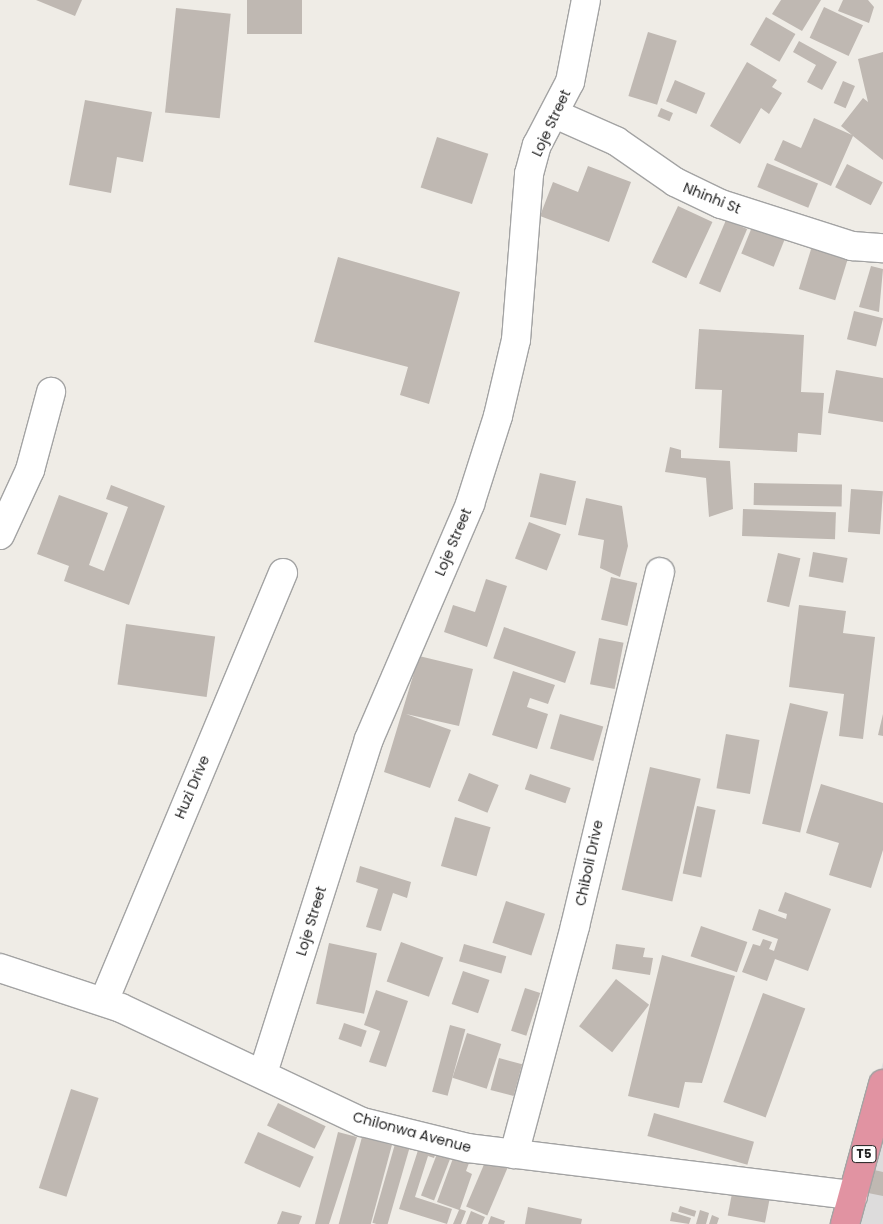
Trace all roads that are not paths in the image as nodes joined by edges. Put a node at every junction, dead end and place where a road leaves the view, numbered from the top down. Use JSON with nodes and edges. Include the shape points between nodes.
{"nodes":[{"id":1,"x":586,"y":0,"type":"edge"},
{"id":2,"x":556,"y":114,"type":"junction"},
{"id":3,"x":883,"y":248,"type":"edge"},
{"id":4,"x":51,"y":392,"type":"dead end"},
{"id":5,"x":0,"y":535,"type":"edge"},
{"id":6,"x":660,"y":572,"type":"dead end"},
{"id":7,"x":283,"y":573,"type":"dead end"},
{"id":8,"x":0,"y":968,"type":"edge"},
{"id":9,"x":104,"y":1001,"type":"junction"},
{"id":10,"x":263,"y":1073,"type":"junction"},
{"id":11,"x":883,"y":1084,"type":"edge"},
{"id":12,"x":514,"y":1154,"type":"junction"},
{"id":13,"x":853,"y":1195,"type":"junction"},
{"id":14,"x":845,"y":1224,"type":"edge"}],
"edges":[{"from":1,"to":2,"type":"street","name":"Loje Street","via":[[570,82]]},
{"from":2,"to":3,"type":"street","name":"Nhinhi St","via":[[616,141],[675,182],[720,204],[852,246]]},
{"from":2,"to":10,"type":"street","name":"Loje Street","via":[[537,145],[529,174],[516,340],[498,416],[470,504],[369,738]]},
{"from":4,"to":5,"type":"street","via":[[30,470]]},
{"from":6,"to":12,"type":"street","name":"Chiboli Drive","via":[[575,926]]},
{"from":7,"to":9,"type":"street","name":"Huzi Drive"},
{"from":8,"to":9,"type":"street","name":"Chilonwa Avenue"},
{"from":9,"to":10,"type":"street","name":"Chilonwa Avenue"},
{"from":10,"to":12,"type":"street","name":"Chilonwa Avenue","via":[[362,1122],[468,1148]]},
{"from":11,"to":13,"type":"highway","number":"T5"},
{"from":12,"to":13,"type":"street","name":"Chilonwa Avenue"},
{"from":13,"to":14,"type":"highway","number":"T5"}]}
